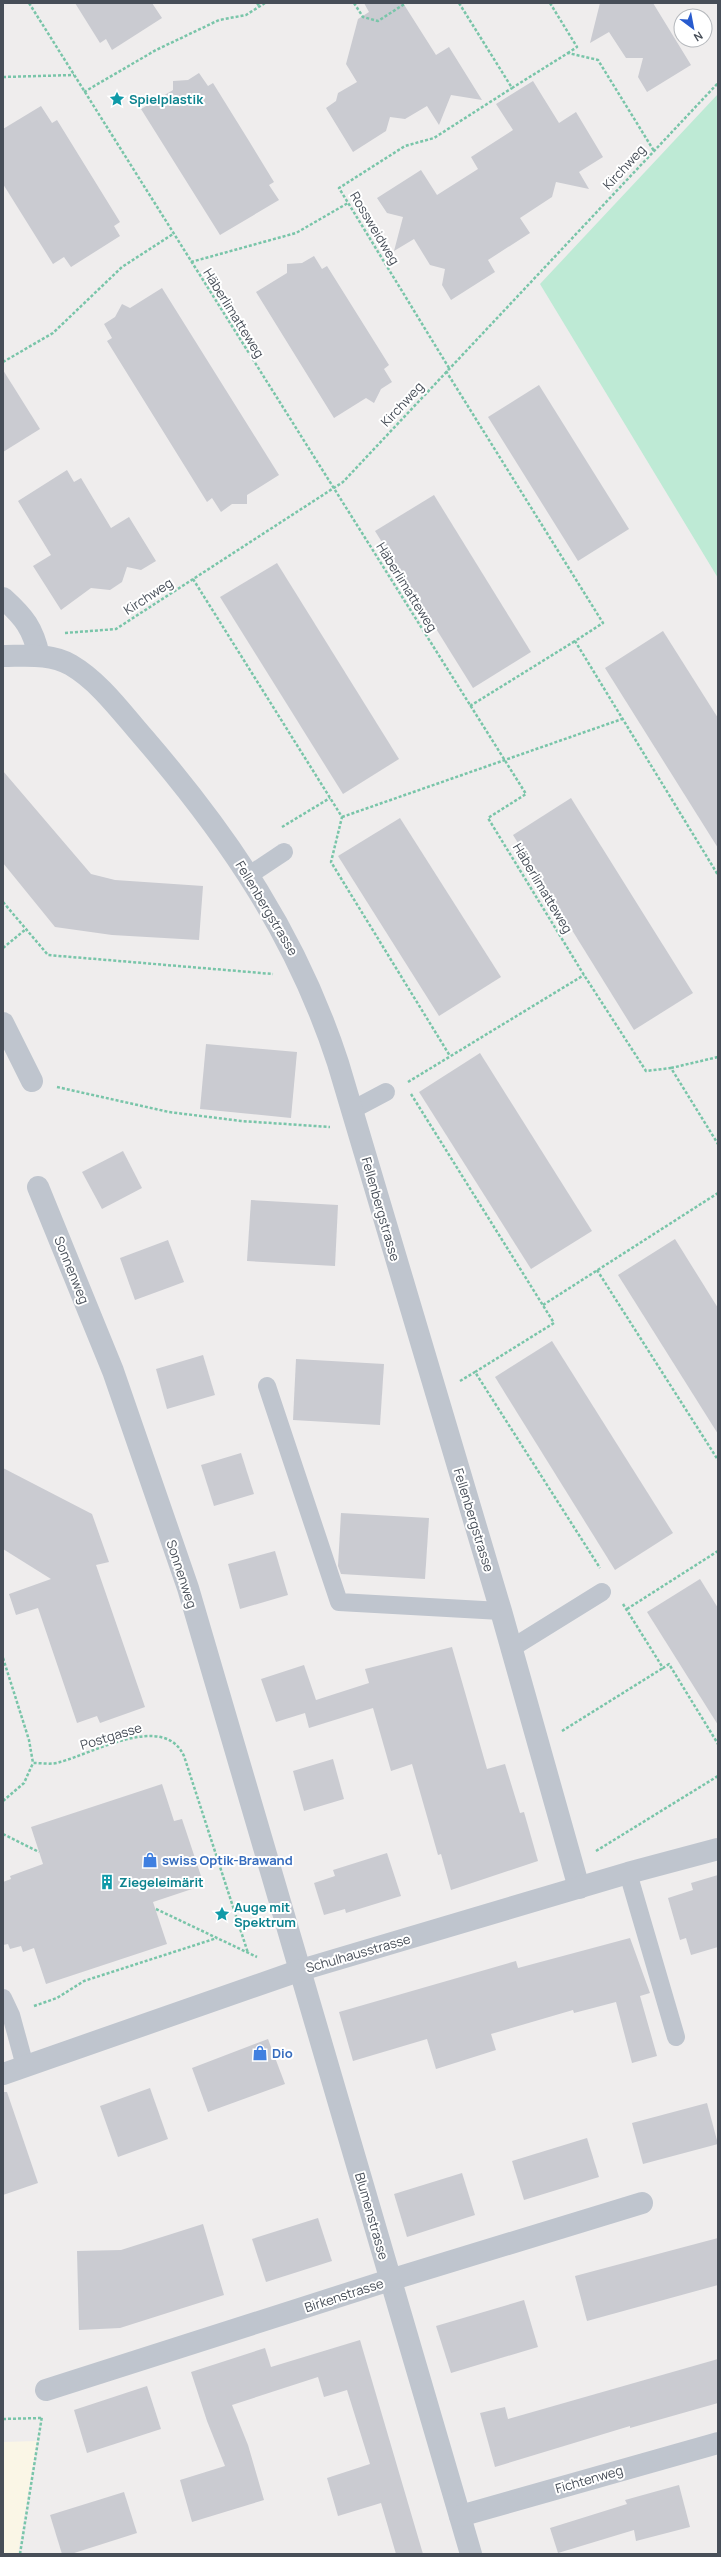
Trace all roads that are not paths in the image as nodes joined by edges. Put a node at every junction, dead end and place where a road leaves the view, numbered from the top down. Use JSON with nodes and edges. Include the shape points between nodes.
{"nodes":[{"id":1,"x":3,"y":598,"type":"edge"},
{"id":2,"x":37,"y":645,"type":"junction"},
{"id":3,"x":3,"y":656,"type":"edge"},
{"id":4,"x":284,"y":852,"type":"dead end"},
{"id":5,"x":248,"y":876,"type":"junction"},
{"id":6,"x":3,"y":1023,"type":"edge"},
{"id":7,"x":32,"y":1081,"type":"road end"},
{"id":8,"x":386,"y":1092,"type":"dead end"},
{"id":9,"x":354,"y":1118,"type":"junction"},
{"id":10,"x":38,"y":1187,"type":"dead end"},
{"id":11,"x":267,"y":1386,"type":"dead end"},
{"id":12,"x":602,"y":1592,"type":"dead end"},
{"id":13,"x":501,"y":1611,"type":"junction"},
{"id":14,"x":510,"y":1649,"type":"junction"},
{"id":15,"x":718,"y":1849,"type":"edge"},
{"id":16,"x":628,"y":1873,"type":"junction"},
{"id":17,"x":579,"y":1888,"type":"junction"},
{"id":18,"x":301,"y":1970,"type":"junction"},
{"id":19,"x":3,"y":1998,"type":"edge"},
{"id":20,"x":676,"y":2037,"type":"dead end"},
{"id":21,"x":25,"y":2066,"type":"junction"},
{"id":22,"x":3,"y":2074,"type":"edge"},
{"id":23,"x":642,"y":2203,"type":"dead end"},
{"id":24,"x":390,"y":2280,"type":"junction"},
{"id":25,"x":46,"y":2390,"type":"road end"},
{"id":26,"x":718,"y":2443,"type":"edge"},
{"id":27,"x":460,"y":2516,"type":"junction"},
{"id":28,"x":471,"y":2554,"type":"edge"}],
"edges":[{"from":1,"to":2,"type":"street","via":[[20,614]]},
{"from":2,"to":3,"type":"street","name":"Fellenbergstrasse"},
{"from":2,"to":5,"type":"street","name":"Fellenbergstrasse","via":[[90,679],[109,698],[163,760]]},
{"from":4,"to":5,"type":"lane"},
{"from":5,"to":9,"type":"street","name":"Fellenbergstrasse","via":[[270,908],[306,977],[327,1030]]},
{"from":6,"to":7,"type":"street"},
{"from":8,"to":9,"type":"lane"},
{"from":9,"to":13,"type":"street","name":"Fellenbergstrasse"},
{"from":10,"to":18,"type":"street","name":"Sonnenweg","via":[[113,1371],[188,1588]]},
{"from":11,"to":13,"type":"lane","via":[[339,1602]]},
{"from":12,"to":14,"type":"lane"},
{"from":13,"to":14,"type":"street","name":"Fellenbergstrasse"},
{"from":14,"to":17,"type":"street","name":"Fellenbergstrasse"},
{"from":15,"to":16,"type":"street","name":"Schulhausstrasse"},
{"from":16,"to":17,"type":"street","name":"Schulhausstrasse"},
{"from":16,"to":20,"type":"lane"},
{"from":17,"to":18,"type":"street","name":"Schulhausstrasse"},
{"from":18,"to":21,"type":"street","name":"Schulhausstrasse"},
{"from":18,"to":24,"type":"street","name":"Blumenstrasse"},
{"from":19,"to":21,"type":"lane","via":[[11,2015]]},
{"from":21,"to":22,"type":"street","name":"Schulhausstrasse"},
{"from":23,"to":24,"type":"street","name":"Birkenstrasse"},
{"from":24,"to":25,"type":"street","name":"Birkenstrasse"},
{"from":24,"to":27,"type":"street","name":"Blumenstrasse"},
{"from":26,"to":27,"type":"street","name":"Fichtenweg"},
{"from":27,"to":28,"type":"street","name":"Blumenstrasse"}]}
